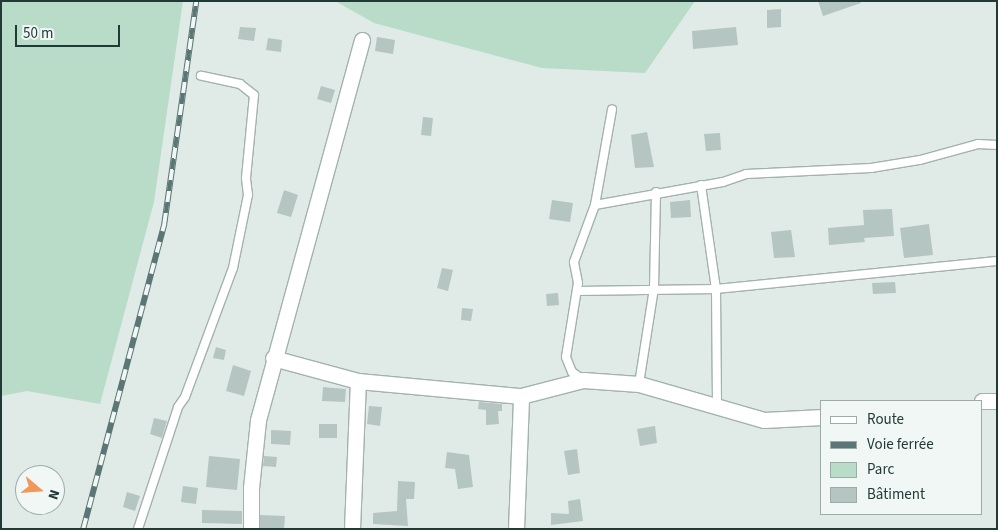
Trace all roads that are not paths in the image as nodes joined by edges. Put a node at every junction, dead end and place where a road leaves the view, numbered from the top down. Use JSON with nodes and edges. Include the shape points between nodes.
{"nodes":[{"id":1,"x":362,"y":40,"type":"dead end"},
{"id":2,"x":201,"y":76,"type":"dead end"},
{"id":3,"x":612,"y":110,"type":"dead end"},
{"id":4,"x":997,"y":145,"type":"edge"},
{"id":5,"x":701,"y":185,"type":"junction"},
{"id":6,"x":656,"y":192,"type":"junction"},
{"id":7,"x":595,"y":205,"type":"junction"},
{"id":8,"x":997,"y":261,"type":"edge"},
{"id":9,"x":654,"y":288,"type":"junction"},
{"id":10,"x":716,"y":289,"type":"junction"},
{"id":11,"x":577,"y":291,"type":"junction"},
{"id":12,"x":273,"y":358,"type":"junction"},
{"id":13,"x":583,"y":380,"type":"junction"},
{"id":14,"x":358,"y":382,"type":"junction"},
{"id":15,"x":639,"y":384,"type":"junction"},
{"id":16,"x":521,"y":396,"type":"junction"},
{"id":17,"x":983,"y":402,"type":"edge"},
{"id":18,"x":997,"y":402,"type":"edge"},
{"id":19,"x":717,"y":406,"type":"junction"},
{"id":20,"x":820,"y":417,"type":"edge"},
{"id":21,"x":138,"y":529,"type":"edge"},
{"id":22,"x":251,"y":529,"type":"edge"},
{"id":23,"x":352,"y":529,"type":"edge"},
{"id":24,"x":516,"y":529,"type":"edge"}],
"edges":[{"from":1,"to":12,"type":"street"},
{"from":2,"to":21,"type":"lane","via":[[240,84],[254,94],[246,178],[248,195],[233,268],[185,397],[178,407]]},
{"from":3,"to":7,"type":"lane"},
{"from":4,"to":5,"type":"lane","via":[[978,144],[920,160],[871,168],[746,174]]},
{"from":5,"to":6,"type":"lane"},
{"from":5,"to":10,"type":"lane"},
{"from":6,"to":7,"type":"lane"},
{"from":6,"to":9,"type":"lane"},
{"from":7,"to":11,"type":"lane","via":[[574,262]]},
{"from":8,"to":10,"type":"lane"},
{"from":9,"to":10,"type":"lane"},
{"from":9,"to":11,"type":"lane"},
{"from":9,"to":15,"type":"lane"},
{"from":10,"to":19,"type":"lane"},
{"from":11,"to":13,"type":"lane","via":[[566,357],[572,372]]},
{"from":12,"to":14,"type":"street"},
{"from":12,"to":22,"type":"street","via":[[253,458]]},
{"from":13,"to":15,"type":"street"},
{"from":13,"to":16,"type":"street"},
{"from":14,"to":16,"type":"street"},
{"from":14,"to":23,"type":"street"},
{"from":15,"to":19,"type":"street"},
{"from":16,"to":24,"type":"street"},
{"from":17,"to":18,"type":"street"},
{"from":19,"to":20,"type":"street","via":[[775,421]]}]}
